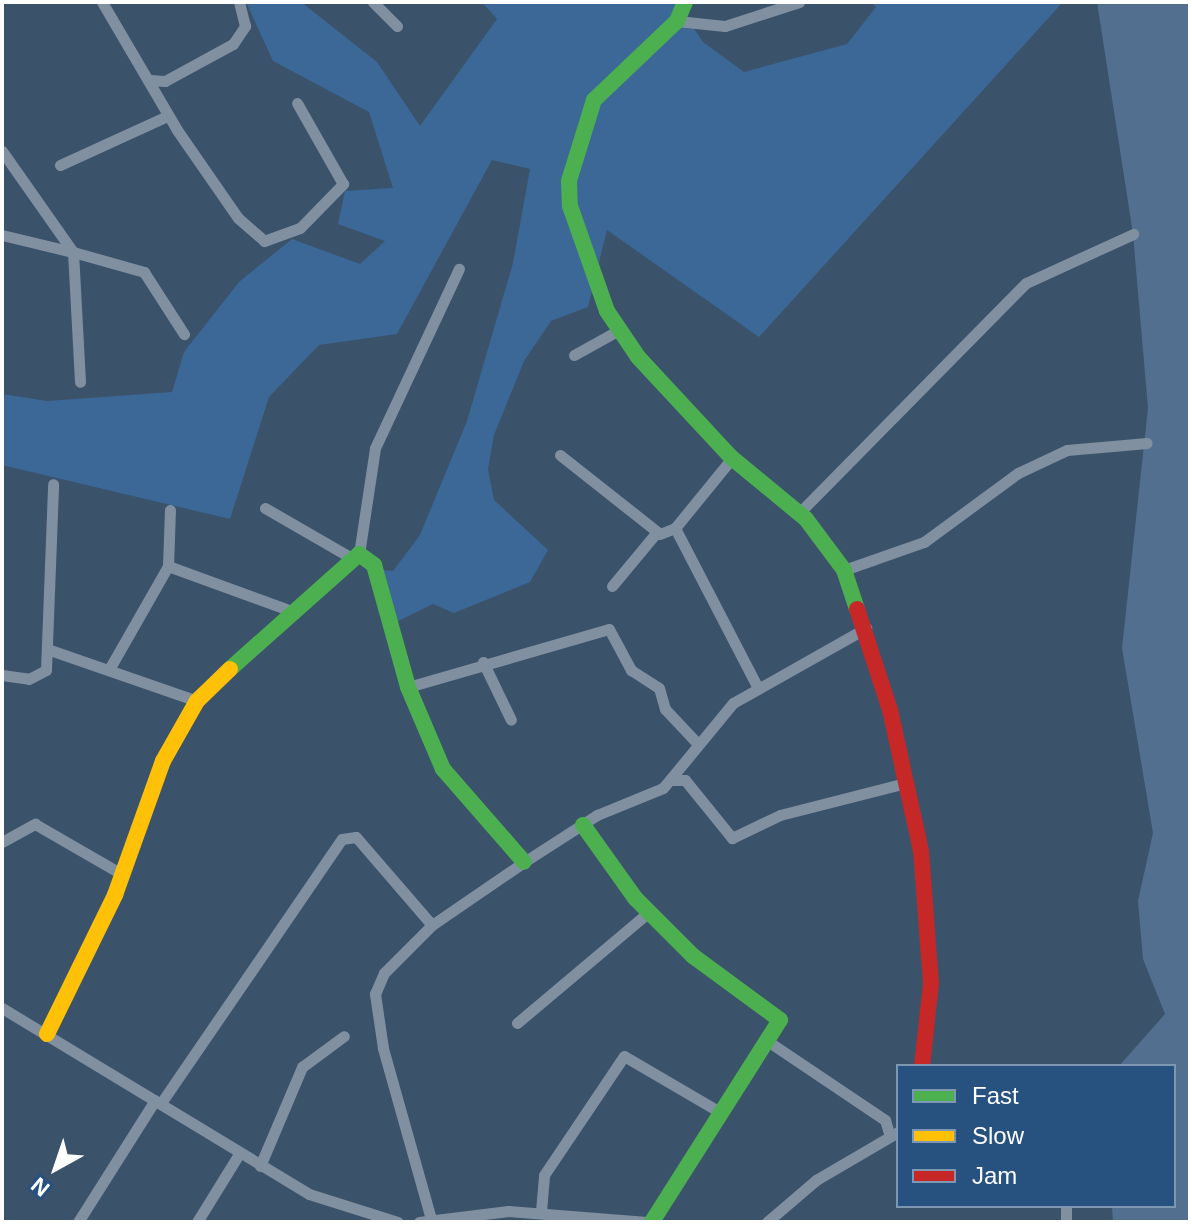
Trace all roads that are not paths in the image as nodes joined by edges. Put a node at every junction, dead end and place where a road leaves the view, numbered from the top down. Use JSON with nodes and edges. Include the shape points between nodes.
{"nodes":[{"id":1,"x":102,"y":2,"type":"edge"},
{"id":2,"x":239,"y":2,"type":"edge"},
{"id":3,"x":373,"y":2,"type":"edge"},
{"id":4,"x":685,"y":2,"type":"edge"},
{"id":5,"x":799,"y":2,"type":"edge"},
{"id":6,"x":677,"y":21,"type":"junction"},
{"id":7,"x":397,"y":26,"type":"dead end"},
{"id":8,"x":150,"y":80,"type":"junction"},
{"id":9,"x":297,"y":103,"type":"dead end"},
{"id":10,"x":167,"y":116,"type":"junction"},
{"id":11,"x":2,"y":151,"type":"edge"},
{"id":12,"x":60,"y":165,"type":"dead end"},
{"id":13,"x":1133,"y":234,"type":"dead end"},
{"id":14,"x":2,"y":235,"type":"edge"},
{"id":15,"x":73,"y":252,"type":"junction"},
{"id":16,"x":459,"y":269,"type":"dead end"},
{"id":17,"x":619,"y":330,"type":"junction"},
{"id":18,"x":184,"y":334,"type":"dead end"},
{"id":19,"x":574,"y":355,"type":"dead end"},
{"id":20,"x":80,"y":382,"type":"dead end"},
{"id":21,"x":1147,"y":443,"type":"dead end"},
{"id":22,"x":560,"y":455,"type":"dead end"},
{"id":23,"x":732,"y":458,"type":"junction"},
{"id":24,"x":53,"y":484,"type":"dead end"},
{"id":25,"x":265,"y":508,"type":"dead end"},
{"id":26,"x":170,"y":510,"type":"dead end"},
{"id":27,"x":799,"y":513,"type":"junction"},
{"id":28,"x":675,"y":528,"type":"junction"},
{"id":29,"x":656,"y":533,"type":"junction"},
{"id":30,"x":355,"y":556,"type":"junction"},
{"id":31,"x":168,"y":566,"type":"junction"},
{"id":32,"x":844,"y":570,"type":"junction"},
{"id":33,"x":612,"y":586,"type":"dead end"},
{"id":34,"x":289,"y":610,"type":"junction"},
{"id":35,"x":866,"y":628,"type":"junction"},
{"id":36,"x":50,"y":650,"type":"junction"},
{"id":37,"x":483,"y":662,"type":"junction"},
{"id":38,"x":111,"y":666,"type":"junction"},
{"id":39,"x":2,"y":675,"type":"edge"},
{"id":40,"x":408,"y":687,"type":"junction"},
{"id":41,"x":758,"y":688,"type":"junction"},
{"id":42,"x":197,"y":701,"type":"junction"},
{"id":43,"x":511,"y":720,"type":"dead end"},
{"id":44,"x":695,"y":741,"type":"junction"},
{"id":45,"x":671,"y":780,"type":"junction"},
{"id":46,"x":906,"y":783,"type":"junction"},
{"id":47,"x":583,"y":825,"type":"junction"},
{"id":48,"x":2,"y":842,"type":"edge"},
{"id":49,"x":524,"y":862,"type":"junction"},
{"id":50,"x":120,"y":873,"type":"junction"},
{"id":51,"x":649,"y":912,"type":"junction"},
{"id":52,"x":432,"y":925,"type":"junction"},
{"id":53,"x":2,"y":1008,"type":"edge"},
{"id":54,"x":517,"y":1023,"type":"dead end"},
{"id":55,"x":47,"y":1034,"type":"junction"},
{"id":56,"x":344,"y":1036,"type":"dead end"},
{"id":57,"x":769,"y":1042,"type":"junction"},
{"id":58,"x":922,"y":1064,"type":"edge"},
{"id":59,"x":158,"y":1102,"type":"junction"},
{"id":60,"x":718,"y":1111,"type":"junction"},
{"id":61,"x":894,"y":1134,"type":"edge"},
{"id":62,"x":239,"y":1154,"type":"junction"},
{"id":63,"x":260,"y":1166,"type":"junction"},
{"id":64,"x":541,"y":1211,"type":"junction"},
{"id":65,"x":425,"y":1220,"type":"edge"},
{"id":66,"x":78,"y":1222,"type":"edge"},
{"id":67,"x":197,"y":1222,"type":"edge"},
{"id":68,"x":398,"y":1222,"type":"edge"},
{"id":69,"x":650,"y":1222,"type":"edge"},
{"id":70,"x":767,"y":1222,"type":"edge"}],
"edges":[{"from":1,"to":8,"type":"street"},
{"from":2,"to":8,"type":"street","via":[[245,26],[233,44],[165,81]]},
{"from":3,"to":7,"type":"street"},
{"from":4,"to":6,"type":"street"},
{"from":5,"to":6,"type":"street","via":[[725,26]]},
{"from":6,"to":17,"type":"street","via":[[607,80],[585,123],[569,181],[576,232]]},
{"from":8,"to":10,"type":"street"},
{"from":9,"to":10,"type":"street","via":[[343,184],[331,204],[270,242],[238,218]]},
{"from":10,"to":12,"type":"street"},
{"from":11,"to":15,"type":"street"},
{"from":13,"to":27,"type":"street","via":[[1026,283]]},
{"from":14,"to":15,"type":"street"},
{"from":15,"to":18,"type":"street","via":[[144,272]]},
{"from":15,"to":20,"type":"street"},
{"from":16,"to":30,"type":"street","via":[[375,448]]},
{"from":17,"to":19,"type":"street"},
{"from":17,"to":23,"type":"street"},
{"from":21,"to":32,"type":"street","via":[[1067,450],[1018,473],[924,542]]},
{"from":22,"to":29,"type":"street"},
{"from":23,"to":27,"type":"street"},
{"from":23,"to":28,"type":"street"},
{"from":24,"to":36,"type":"street"},
{"from":25,"to":30,"type":"street"},
{"from":26,"to":31,"type":"street"},
{"from":27,"to":32,"type":"street"},
{"from":28,"to":29,"type":"street"},
{"from":28,"to":41,"type":"street"},
{"from":29,"to":33,"type":"street"},
{"from":30,"to":34,"type":"street"},
{"from":30,"to":40,"type":"street","via":[[374,565]]},
{"from":31,"to":34,"type":"street"},
{"from":31,"to":38,"type":"street"},
{"from":32,"to":35,"type":"street"},
{"from":34,"to":42,"type":"street"},
{"from":35,"to":41,"type":"street"},
{"from":35,"to":46,"type":"street"},
{"from":36,"to":38,"type":"street"},
{"from":36,"to":39,"type":"street","via":[[39,676]]},
{"from":37,"to":40,"type":"street"},
{"from":37,"to":43,"type":"street"},
{"from":37,"to":44,"type":"street","via":[[609,629],[631,670],[659,688],[665,709]]},
{"from":38,"to":42,"type":"street"},
{"from":40,"to":49,"type":"street","via":[[443,769]]},
{"from":41,"to":44,"type":"street"},
{"from":42,"to":50,"type":"street","via":[[163,761]]},
{"from":44,"to":45,"type":"street"},
{"from":45,"to":46,"type":"street","via":[[685,780],[732,838],[780,815]]},
{"from":45,"to":47,"type":"street"},
{"from":46,"to":58,"type":"street","via":[[921,851],[931,983]]},
{"from":47,"to":49,"type":"street"},
{"from":47,"to":51,"type":"street"},
{"from":48,"to":50,"type":"street","via":[[35,824]]},
{"from":49,"to":52,"type":"street"},
{"from":50,"to":55,"type":"street"},
{"from":51,"to":54,"type":"street"},
{"from":51,"to":57,"type":"street","via":[[693,956],[777,1013],[781,1023]]},
{"from":52,"to":59,"type":"street","via":[[356,837],[342,839]]},
{"from":52,"to":65,"type":"street","via":[[397,956],[375,994]]},
{"from":53,"to":55,"type":"street"},
{"from":55,"to":59,"type":"street"},
{"from":56,"to":63,"type":"street","via":[[302,1067]]},
{"from":57,"to":60,"type":"street"},
{"from":57,"to":61,"type":"street","via":[[885,1120]]},
{"from":59,"to":62,"type":"street"},
{"from":59,"to":66,"type":"street"},
{"from":60,"to":64,"type":"street","via":[[624,1056],[544,1175]]},
{"from":60,"to":69,"type":"street"},
{"from":61,"to":70,"type":"street","via":[[816,1180]]},
{"from":62,"to":63,"type":"street"},
{"from":62,"to":67,"type":"street"},
{"from":63,"to":68,"type":"street","via":[[309,1194]]},
{"from":64,"to":65,"type":"street"},
{"from":64,"to":69,"type":"street"}]}
